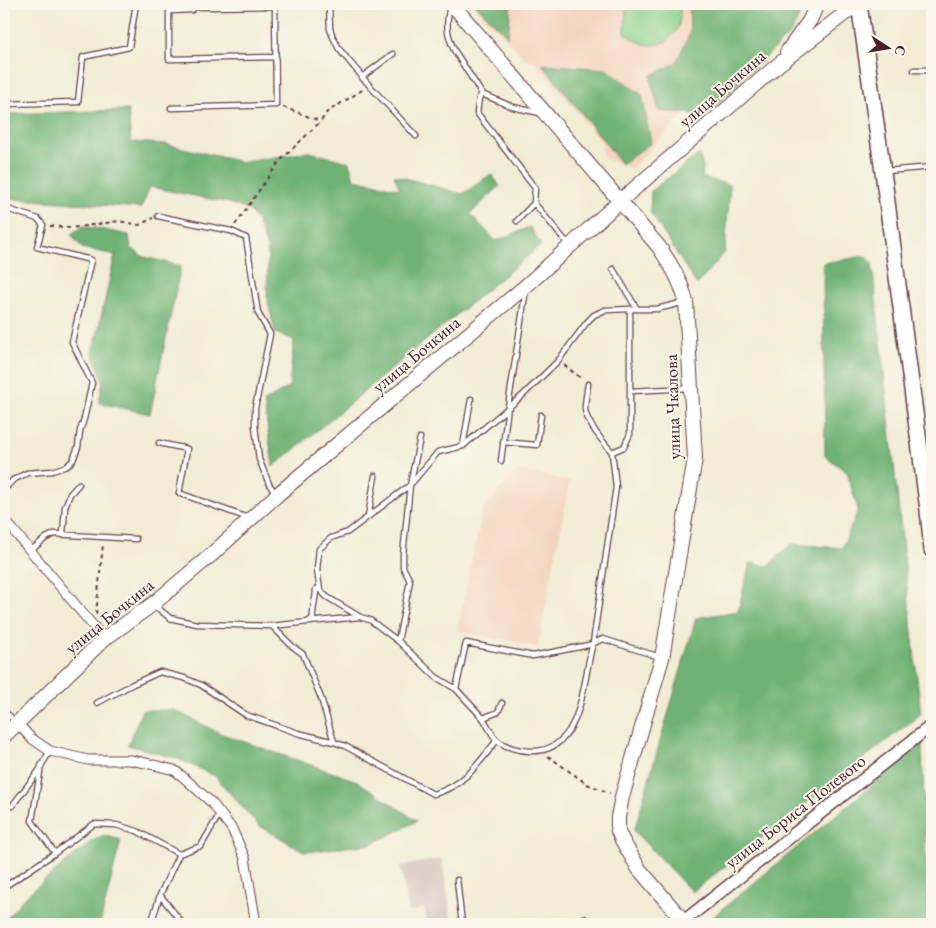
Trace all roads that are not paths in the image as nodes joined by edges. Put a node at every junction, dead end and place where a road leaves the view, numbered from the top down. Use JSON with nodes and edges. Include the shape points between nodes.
{"nodes":[{"id":1,"x":136,"y":4,"type":"edge"},
{"id":2,"x":329,"y":4,"type":"edge"},
{"id":3,"x":451,"y":4,"type":"edge"},
{"id":4,"x":817,"y":4,"type":"edge"},
{"id":5,"x":858,"y":4,"type":"edge"},
{"id":6,"x":275,"y":5,"type":"edge"},
{"id":7,"x":393,"y":54,"type":"dead end"},
{"id":8,"x":276,"y":57,"type":"junction"},
{"id":9,"x":779,"y":64,"type":"junction"},
{"id":10,"x":914,"y":70,"type":"dead end"},
{"id":11,"x":932,"y":70,"type":"edge"},
{"id":12,"x":362,"y":77,"type":"junction"},
{"id":13,"x":482,"y":94,"type":"junction"},
{"id":14,"x":4,"y":104,"type":"edge"},
{"id":15,"x":171,"y":108,"type":"dead end"},
{"id":16,"x":546,"y":114,"type":"junction"},
{"id":17,"x":416,"y":136,"type":"dead end"},
{"id":18,"x":932,"y":167,"type":"edge"},
{"id":19,"x":883,"y":172,"type":"junction"},
{"id":20,"x":620,"y":201,"type":"junction"},
{"id":21,"x":534,"y":203,"type":"junction"},
{"id":22,"x":4,"y":208,"type":"edge"},
{"id":23,"x":158,"y":216,"type":"road end"},
{"id":24,"x":517,"y":221,"type":"dead end"},
{"id":25,"x":570,"y":246,"type":"junction"},
{"id":26,"x":613,"y":269,"type":"dead end"},
{"id":27,"x":527,"y":286,"type":"junction"},
{"id":28,"x":686,"y":302,"type":"junction"},
{"id":29,"x":630,"y":309,"type":"junction"},
{"id":30,"x":638,"y":309,"type":"junction"},
{"id":31,"x":588,"y":384,"type":"road end"},
{"id":32,"x":691,"y":388,"type":"junction"},
{"id":33,"x":630,"y":391,"type":"junction"},
{"id":34,"x":471,"y":399,"type":"dead end"},
{"id":35,"x":508,"y":407,"type":"junction"},
{"id":36,"x":541,"y":415,"type":"dead end"},
{"id":37,"x":420,"y":438,"type":"dead end"},
{"id":38,"x":503,"y":442,"type":"junction"},
{"id":39,"x":159,"y":443,"type":"dead end"},
{"id":40,"x":463,"y":446,"type":"junction"},
{"id":41,"x":612,"y":452,"type":"junction"},
{"id":42,"x":501,"y":461,"type":"dead end"},
{"id":43,"x":375,"y":476,"type":"dead end"},
{"id":44,"x":78,"y":484,"type":"dead end"},
{"id":45,"x":410,"y":485,"type":"junction"},
{"id":46,"x":4,"y":490,"type":"edge"},
{"id":47,"x":277,"y":496,"type":"junction"},
{"id":48,"x":368,"y":517,"type":"junction"},
{"id":49,"x":4,"y":519,"type":"edge"},
{"id":50,"x":250,"y":519,"type":"junction"},
{"id":51,"x":63,"y":535,"type":"junction"},
{"id":52,"x":136,"y":539,"type":"dead end"},
{"id":53,"x":932,"y":550,"type":"edge"},
{"id":54,"x":30,"y":551,"type":"junction"},
{"id":55,"x":320,"y":590,"type":"junction"},
{"id":56,"x":153,"y":604,"type":"junction"},
{"id":57,"x":360,"y":617,"type":"junction"},
{"id":58,"x":308,"y":622,"type":"junction"},
{"id":59,"x":272,"y":626,"type":"junction"},
{"id":60,"x":104,"y":639,"type":"junction"},
{"id":61,"x":398,"y":641,"type":"junction"},
{"id":62,"x":593,"y":643,"type":"junction"},
{"id":63,"x":662,"y":658,"type":"junction"},
{"id":64,"x":456,"y":689,"type":"junction"},
{"id":65,"x":97,"y":703,"type":"dead end"},
{"id":66,"x":502,"y":703,"type":"dead end"},
{"id":67,"x":4,"y":711,"type":"edge"},
{"id":68,"x":483,"y":718,"type":"junction"},
{"id":69,"x":17,"y":723,"type":"junction"},
{"id":70,"x":932,"y":725,"type":"edge"},
{"id":71,"x":4,"y":736,"type":"edge"},
{"id":72,"x":497,"y":740,"type":"junction"},
{"id":73,"x":334,"y":742,"type":"junction"},
{"id":74,"x":50,"y":751,"type":"junction"},
{"id":75,"x":42,"y":766,"type":"junction"},
{"id":76,"x":12,"y":806,"type":"dead end"},
{"id":77,"x":220,"y":812,"type":"junction"},
{"id":78,"x":55,"y":853,"type":"junction"},
{"id":79,"x":179,"y":854,"type":"junction"},
{"id":80,"x":457,"y":880,"type":"dead end"},
{"id":81,"x":4,"y":887,"type":"edge"},
{"id":82,"x":160,"y":895,"type":"junction"},
{"id":83,"x":584,"y":918,"type":"dead end"},
{"id":84,"x":684,"y":923,"type":"edge"},
{"id":85,"x":151,"y":924,"type":"edge"},
{"id":86,"x":183,"y":924,"type":"edge"},
{"id":87,"x":256,"y":924,"type":"edge"},
{"id":88,"x":462,"y":924,"type":"edge"},
{"id":89,"x":577,"y":924,"type":"edge"}],
"edges":[{"from":1,"to":14,"type":"lane","via":[[129,47],[83,57],[78,102]]},
{"from":2,"to":12,"type":"lane","via":[[333,37]]},
{"from":3,"to":13,"type":"lane","via":[[447,17],[448,34],[454,50]]},
{"from":3,"to":16,"type":"main road","name":"улица Чкалова"},
{"from":4,"to":9,"type":"main road","via":[[810,20]]},
{"from":5,"to":9,"type":"main road","name":"улица Бочкина"},
{"from":5,"to":19,"type":"highway"},
{"from":6,"to":8,"type":"lane"},
{"from":6,"to":8,"type":"lane","via":[[169,10],[169,59]]},
{"from":7,"to":12,"type":"lane"},
{"from":8,"to":15,"type":"lane","via":[[276,105]]},
{"from":9,"to":20,"type":"main road","name":"улица Бочкина"},
{"from":10,"to":11,"type":"lane"},
{"from":12,"to":17,"type":"lane"},
{"from":13,"to":16,"type":"lane","via":[[513,107]]},
{"from":13,"to":21,"type":"lane","via":[[478,113],[535,188]]},
{"from":16,"to":20,"type":"main road","name":"улица Чкалова"},
{"from":18,"to":19,"type":"lane"},
{"from":19,"to":53,"type":"highway"},
{"from":20,"to":25,"type":"main road","name":"улица Бочкина"},
{"from":20,"to":28,"type":"main road","name":"улица Чкалова","via":[[675,270]]},
{"from":21,"to":24,"type":"lane"},
{"from":21,"to":25,"type":"lane"},
{"from":22,"to":46,"type":"lane","via":[[38,219],[43,225],[37,248],[91,260],[72,342],[92,383],[73,460],[67,466],[52,471],[27,473],[13,480]]},
{"from":23,"to":47,"type":"lane","via":[[231,231],[246,238],[258,313],[270,334],[254,426],[259,459]]},
{"from":25,"to":27,"type":"main road","name":"улица Бочкина"},
{"from":26,"to":30,"type":"lane"},
{"from":27,"to":35,"type":"lane"},
{"from":27,"to":47,"type":"main road","name":"улица Бочкина"},
{"from":28,"to":30,"type":"lane","via":[[658,309]]},
{"from":28,"to":32,"type":"main road","name":"улица Чкалова"},
{"from":29,"to":30,"type":"lane"},
{"from":29,"to":33,"type":"lane"},
{"from":29,"to":35,"type":"lane","via":[[605,310],[594,315],[558,361]]},
{"from":31,"to":41,"type":"lane","via":[[585,410],[599,437]]},
{"from":32,"to":33,"type":"lane"},
{"from":32,"to":63,"type":"main road","name":"улица Чкалова","via":[[695,458]]},
{"from":33,"to":41,"type":"lane","via":[[630,434],[624,447]]},
{"from":34,"to":40,"type":"lane"},
{"from":35,"to":38,"type":"lane"},
{"from":35,"to":40,"type":"lane"},
{"from":36,"to":38,"type":"lane","via":[[537,445]]},
{"from":37,"to":45,"type":"lane"},
{"from":38,"to":42,"type":"lane"},
{"from":39,"to":50,"type":"lane","via":[[187,449],[179,493]]},
{"from":40,"to":45,"type":"lane","via":[[438,452]]},
{"from":41,"to":62,"type":"lane","via":[[616,487]]},
{"from":43,"to":48,"type":"lane"},
{"from":44,"to":51,"type":"lane","via":[[66,507]]},
{"from":45,"to":48,"type":"lane"},
{"from":45,"to":61,"type":"lane","via":[[403,555],[403,567],[410,581]]},
{"from":47,"to":50,"type":"main road","name":"улица Бочкина"},
{"from":48,"to":55,"type":"lane","via":[[348,532],[331,538],[319,549],[317,570]]},
{"from":49,"to":54,"type":"street"},
{"from":50,"to":56,"type":"main road","name":"улица Бочкина"},
{"from":51,"to":52,"type":"lane"},
{"from":51,"to":54,"type":"lane","via":[[54,534]]},
{"from":54,"to":60,"type":"street"},
{"from":55,"to":57,"type":"lane"},
{"from":55,"to":58,"type":"lane","via":[[316,589],[313,618]]},
{"from":56,"to":59,"type":"lane","via":[[170,618],[197,624]]},
{"from":56,"to":60,"type":"main road","name":"улица Бочкина"},
{"from":57,"to":58,"type":"lane"},
{"from":57,"to":61,"type":"lane","via":[[370,620]]},
{"from":58,"to":59,"type":"lane"},
{"from":59,"to":73,"type":"lane","via":[[303,654]]},
{"from":60,"to":69,"type":"main road","name":"улица Бочкина"},
{"from":61,"to":64,"type":"lane","via":[[436,677]]},
{"from":62,"to":63,"type":"lane","via":[[603,639]]},
{"from":62,"to":64,"type":"lane","via":[[533,656],[466,643]]},
{"from":62,"to":72,"type":"lane","via":[[580,706],[565,737],[552,748],[542,751],[515,750]]},
{"from":63,"to":84,"type":"main road","name":"улица Чкалова","via":[[622,797],[618,831],[639,869]]},
{"from":64,"to":68,"type":"lane"},
{"from":65,"to":73,"type":"lane","via":[[160,672],[201,685],[246,715]]},
{"from":66,"to":68,"type":"lane","via":[[498,712]]},
{"from":67,"to":69,"type":"lane"},
{"from":68,"to":72,"type":"lane"},
{"from":69,"to":71,"type":"main road","name":"улица Бочкина"},
{"from":69,"to":74,"type":"street"},
{"from":70,"to":84,"type":"street","name":"улица Бориса Полевого"},
{"from":72,"to":73,"type":"lane","via":[[470,774],[443,792],[433,794]]},
{"from":74,"to":75,"type":"lane"},
{"from":74,"to":77,"type":"street","via":[[88,760],[131,760],[174,770]]},
{"from":75,"to":76,"type":"lane"},
{"from":75,"to":78,"type":"lane","via":[[32,821]]},
{"from":77,"to":79,"type":"lane","via":[[201,846]]},
{"from":77,"to":87,"type":"street","via":[[245,858]]},
{"from":78,"to":79,"type":"lane","via":[[94,824],[116,825],[137,831]]},
{"from":78,"to":81,"type":"lane"},
{"from":79,"to":82,"type":"lane"},
{"from":80,"to":88,"type":"lane"},
{"from":82,"to":85,"type":"lane"},
{"from":82,"to":86,"type":"lane"},
{"from":83,"to":89,"type":"lane"}]}
